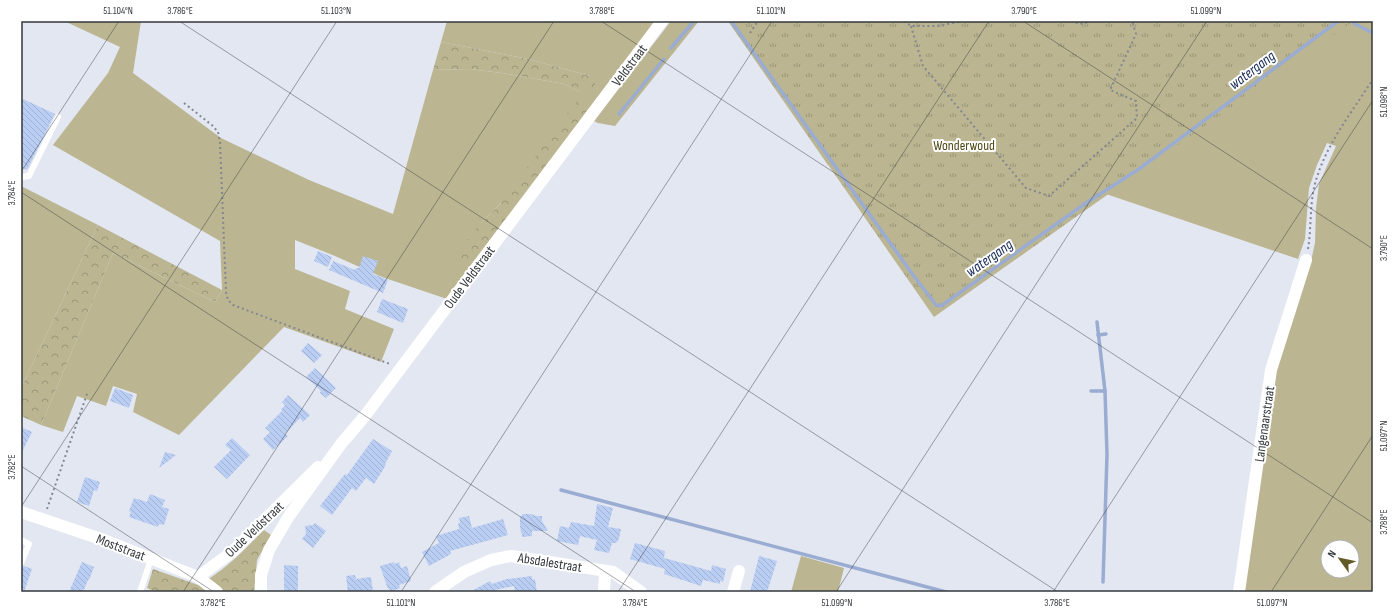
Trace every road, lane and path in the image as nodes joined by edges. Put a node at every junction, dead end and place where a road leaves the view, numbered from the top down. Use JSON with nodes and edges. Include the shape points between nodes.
{"nodes":[{"id":1,"x":662,"y":21,"type":"edge"},
{"id":2,"x":758,"y":21,"type":"edge"},
{"id":3,"x":904,"y":21,"type":"edge"},
{"id":4,"x":964,"y":21,"type":"edge"},
{"id":5,"x":1071,"y":21,"type":"edge"},
{"id":6,"x":1093,"y":21,"type":"edge"},
{"id":7,"x":1132,"y":21,"type":"edge"},
{"id":8,"x":911,"y":26,"type":"junction"},
{"id":9,"x":750,"y":32,"type":"dead end"},
{"id":10,"x":1373,"y":79,"type":"edge"},
{"id":11,"x":184,"y":102,"type":"dead end"},
{"id":12,"x":595,"y":109,"type":"joint"},
{"id":13,"x":58,"y":117,"type":"dead end"},
{"id":14,"x":21,"y":177,"type":"edge"},
{"id":15,"x":1306,"y":260,"type":"joint"},
{"id":16,"x":399,"y":370,"type":"junction"},
{"id":17,"x":88,"y":391,"type":"dead end"},
{"id":18,"x":341,"y":444,"type":"junction"},
{"id":19,"x":21,"y":512,"type":"edge"},
{"id":20,"x":43,"y":520,"type":"junction"},
{"id":21,"x":21,"y":540,"type":"edge"},
{"id":22,"x":152,"y":559,"type":"junction"},
{"id":23,"x":21,"y":563,"type":"edge"},
{"id":24,"x":605,"y":571,"type":"junction"},
{"id":25,"x":739,"y":571,"type":"dead end"},
{"id":26,"x":198,"y":577,"type":"junction"},
{"id":27,"x":140,"y":592,"type":"edge"},
{"id":28,"x":217,"y":592,"type":"edge"},
{"id":29,"x":261,"y":592,"type":"edge"},
{"id":30,"x":435,"y":592,"type":"edge"},
{"id":31,"x":604,"y":592,"type":"edge"},
{"id":32,"x":641,"y":592,"type":"edge"},
{"id":33,"x":733,"y":592,"type":"edge"},
{"id":34,"x":1239,"y":592,"type":"edge"}],
"edges":[{"from":1,"to":12,"type":"street","name":"Veldstraat"},
{"from":2,"to":9,"type":"path"},
{"from":3,"to":8,"type":"path"},
{"from":4,"to":8,"type":"path","via":[[937,26]]},
{"from":5,"to":6,"type":"path","via":[[1080,24]]},
{"from":7,"to":8,"type":"path","via":[[1136,34],[1110,90],[1136,101],[1137,118],[1049,196],[1026,188],[923,66]]},
{"from":10,"to":15,"type":"path","via":[[1329,147],[1317,177],[1312,198]]},
{"from":11,"to":16,"type":"path","via":[[218,132],[228,300],[233,305],[390,363]]},
{"from":12,"to":16,"type":"street","name":"Oude Veldstraat"},
{"from":13,"to":14,"type":"lane","via":[[28,176]]},
{"from":15,"to":34,"type":"street","name":"Langenaarstraat","via":[[1271,370]]},
{"from":16,"to":18,"type":"street","name":"Oude Veldstraat"},
{"from":17,"to":20,"type":"path"},
{"from":18,"to":26,"type":"street","name":"Oude Veldstraat","via":[[232,552]]},
{"from":18,"to":29,"type":"street","name":"Oude Veldstraat","via":[[268,550],[261,575]]},
{"from":19,"to":20,"type":"street","name":"Moststraat"},
{"from":20,"to":22,"type":"street","name":"Moststraat"},
{"from":21,"to":23,"type":"lane","via":[[29,544]]},
{"from":22,"to":26,"type":"street","name":"Moststraat"},
{"from":22,"to":27,"type":"lane"},
{"from":24,"to":30,"type":"street","name":"Absdalestraat","via":[[511,556],[491,560],[464,572]]},
{"from":24,"to":31,"type":"street"},
{"from":24,"to":32,"type":"street","name":"Absdalestraat","via":[[613,572]]},
{"from":25,"to":33,"type":"street"},
{"from":26,"to":28,"type":"street","name":"Moststraat"}]}
